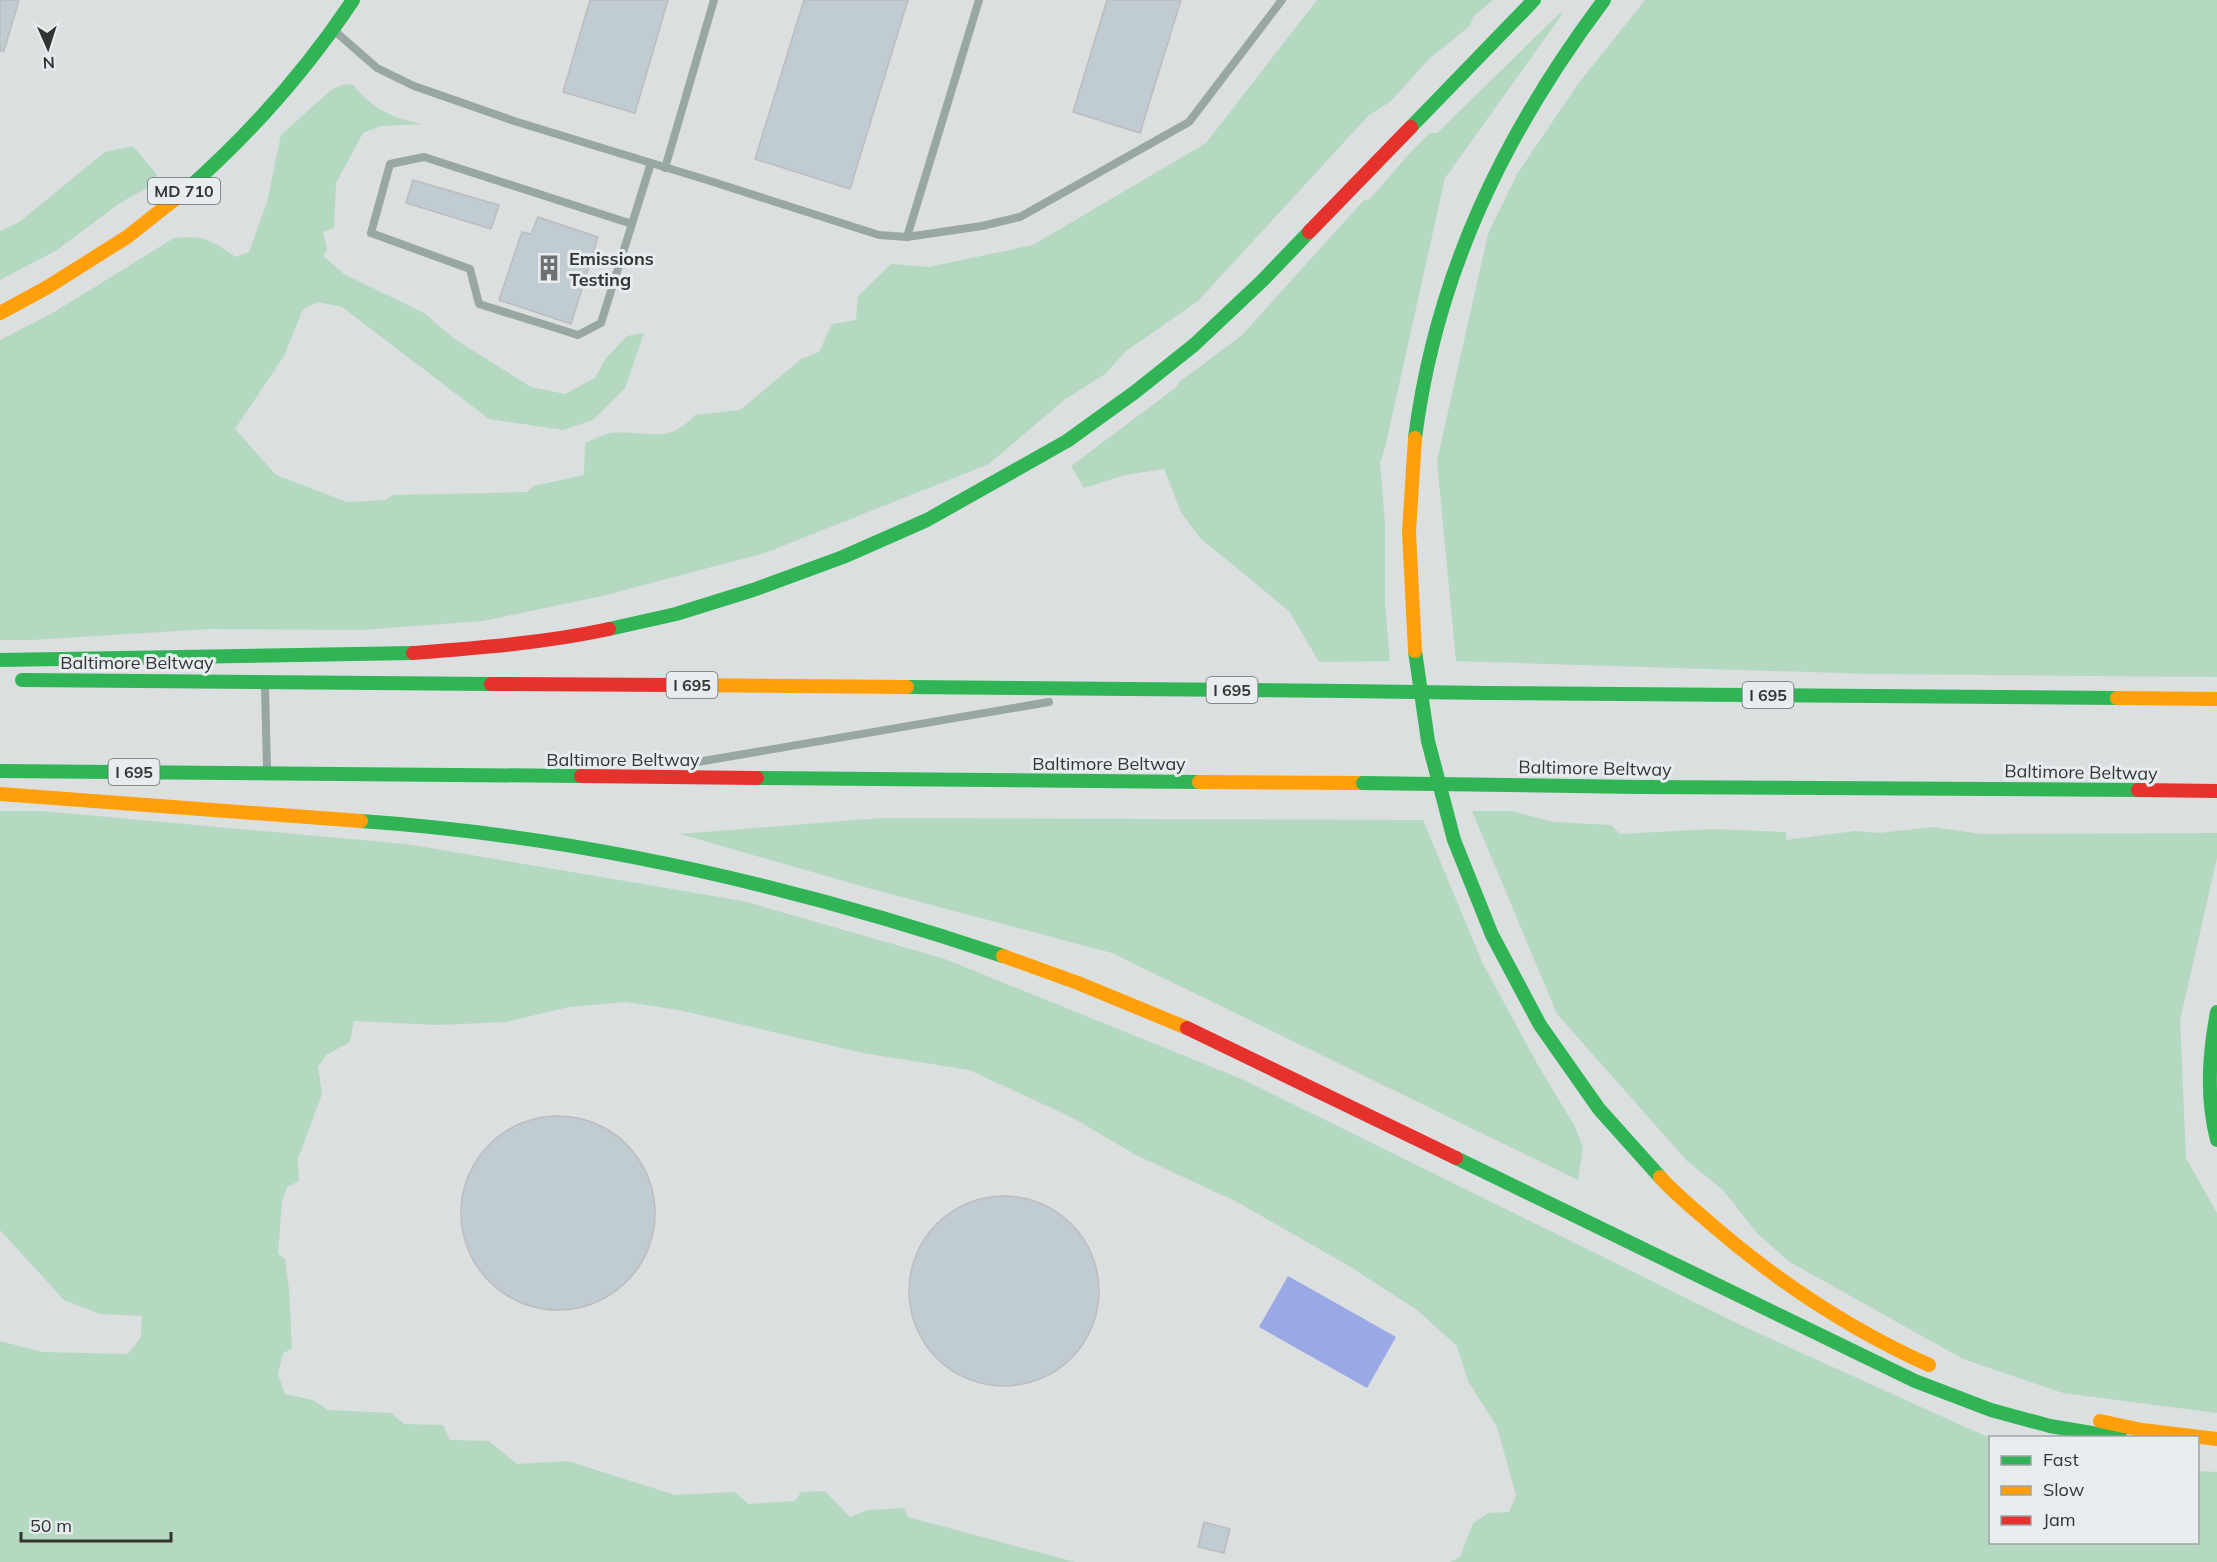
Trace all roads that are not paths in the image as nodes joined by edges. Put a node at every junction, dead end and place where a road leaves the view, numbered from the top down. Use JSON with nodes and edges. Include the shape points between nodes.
{"nodes":[{"id":1,"x":353,"y":0,"type":"edge"},
{"id":2,"x":714,"y":0,"type":"edge"},
{"id":3,"x":979,"y":0,"type":"edge"},
{"id":4,"x":1282,"y":0,"type":"edge"},
{"id":5,"x":1534,"y":0,"type":"edge"},
{"id":6,"x":1604,"y":0,"type":"edge"},
{"id":7,"x":334,"y":30,"type":"junction"},
{"id":8,"x":651,"y":163,"type":"junction"},
{"id":9,"x":665,"y":168,"type":"junction"},
{"id":10,"x":632,"y":224,"type":"junction"},
{"id":11,"x":907,"y":237,"type":"junction"},
{"id":12,"x":0,"y":313,"type":"edge"},
{"id":13,"x":0,"y":660,"type":"edge"},
{"id":14,"x":12,"y":680,"type":"dead end"},
{"id":15,"x":265,"y":681,"type":"junction"},
{"id":16,"x":1120,"y":690,"type":"junction"},
{"id":17,"x":1074,"y":697,"type":"dead end"},
{"id":18,"x":1062,"y":699,"type":"dead end"},
{"id":19,"x":2217,"y":699,"type":"edge"},
{"id":20,"x":679,"y":765,"type":"dead end"},
{"id":21,"x":668,"y":767,"type":"dead end"},
{"id":22,"x":0,"y":771,"type":"edge"},
{"id":23,"x":267,"y":774,"type":"junction"},
{"id":24,"x":610,"y":777,"type":"junction"},
{"id":25,"x":2030,"y":789,"type":"junction"},
{"id":26,"x":2217,"y":791,"type":"edge"},
{"id":27,"x":0,"y":794,"type":"edge"},
{"id":28,"x":2207,"y":804,"type":"dead end"},
{"id":29,"x":2217,"y":1012,"type":"edge"},
{"id":30,"x":2217,"y":1140,"type":"edge"},
{"id":31,"x":1940,"y":1370,"type":"dead end"},
{"id":32,"x":2088,"y":1418,"type":"dead end"},
{"id":33,"x":2115,"y":1436,"type":"edge"},
{"id":34,"x":2192,"y":1436,"type":"edge"},
{"id":35,"x":2199,"y":1437,"type":"edge"},
{"id":36,"x":2217,"y":1439,"type":"edge"},
{"id":37,"x":2199,"y":1444,"type":"edge"},
{"id":38,"x":2217,"y":1446,"type":"edge"}],
"edges":[{"from":1,"to":7,"type":"main road","number":"MD 710"},
{"from":2,"to":9,"type":"lane"},
{"from":3,"to":11,"type":"lane"},
{"from":4,"to":11,"type":"lane","via":[[1189,122],[1020,217]]},
{"from":5,"to":13,"type":"main road","via":[[1263,280],[1194,345],[1067,441],[927,520],[843,557],[676,614],[582,635],[488,647],[405,654]]},
{"from":6,"to":31,"type":"main road","via":[[1569,45],[1491,176],[1444,300],[1427,365],[1410,490],[1408,588],[1415,671],[1430,756],[1469,885],[1500,955],[1532,1014],[1618,1133],[1668,1187],[1778,1279],[1835,1318]]},
{"from":7,"to":8,"type":"lane","via":[[377,68],[414,86]]},
{"from":7,"to":12,"type":"main road","number":"MD 710","via":[[279,98],[221,160],[146,224]]},
{"from":8,"to":9,"type":"lane"},
{"from":8,"to":10,"type":"lane"},
{"from":9,"to":11,"type":"lane","via":[[879,235]]},
{"from":10,"to":10,"type":"lane","via":[[424,157],[390,164],[371,233],[470,269],[479,304],[578,335],[601,323]]},
{"from":14,"to":15,"type":"main road","name":"Baltimore Beltway","number":"I 695"},
{"from":15,"to":16,"type":"main road","name":"Baltimore Beltway","number":"I 695"},
{"from":15,"to":23,"type":"lane"},
{"from":16,"to":17,"type":"lane"},
{"from":16,"to":19,"type":"main road","name":"Baltimore Beltway","number":"I 695","bridge":true},
{"from":18,"to":20,"type":"lane"},
{"from":21,"to":24,"type":"lane"},
{"from":22,"to":23,"type":"main road","name":"Baltimore Beltway","number":"I 695"},
{"from":23,"to":24,"type":"main road","name":"Baltimore Beltway","number":"I 695"},
{"from":24,"to":25,"type":"main road","name":"Baltimore Beltway","number":"I 695","bridge":true},
{"from":25,"to":26,"type":"main road","name":"Baltimore Beltway","number":"I 695"},
{"from":25,"to":28,"type":"main road"},
{"from":27,"to":33,"type":"main road","via":[[472,831],[744,880],[880,917],[1006,956],[1196,1032],[1915,1381],[2001,1413],[2050,1426]]},
{"from":29,"to":30,"type":"main road","via":[[2209,1092]]},
{"from":32,"to":34,"type":"main road"},
{"from":35,"to":36,"type":"main road"},
{"from":37,"to":38,"type":"main road"}]}
